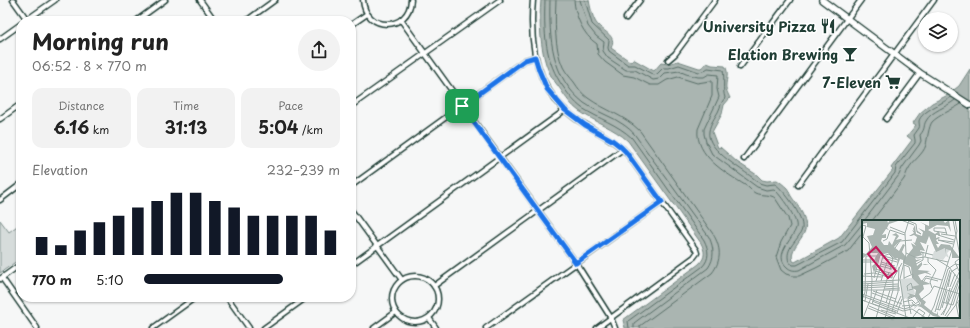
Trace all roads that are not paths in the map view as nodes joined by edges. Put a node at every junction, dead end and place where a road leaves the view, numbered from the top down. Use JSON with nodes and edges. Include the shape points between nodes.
{"nodes":[{"id":1,"x":13,"y":0,"type":"edge"},
{"id":2,"x":54,"y":0,"type":"edge"},
{"id":3,"x":165,"y":0,"type":"edge"},
{"id":4,"x":200,"y":0,"type":"edge"},
{"id":5,"x":275,"y":0,"type":"edge"},
{"id":6,"x":362,"y":0,"type":"edge"},
{"id":7,"x":411,"y":0,"type":"edge"},
{"id":8,"x":500,"y":0,"type":"edge"},
{"id":9,"x":533,"y":0,"type":"edge"},
{"id":10,"x":640,"y":0,"type":"edge"},
{"id":11,"x":715,"y":0,"type":"edge"},
{"id":12,"x":790,"y":0,"type":"edge"},
{"id":13,"x":822,"y":0,"type":"edge"},
{"id":14,"x":862,"y":0,"type":"edge"},
{"id":15,"x":934,"y":0,"type":"edge"},
{"id":16,"x":367,"y":14,"type":"junction"},
{"id":17,"x":24,"y":16,"type":"edge"},
{"id":18,"x":32,"y":16,"type":"edge"},
{"id":19,"x":143,"y":16,"type":"edge"},
{"id":20,"x":211,"y":16,"type":"edge"},
{"id":21,"x":253,"y":16,"type":"edge"},
{"id":22,"x":626,"y":18,"type":"dead end"},
{"id":23,"x":847,"y":19,"type":"junction"},
{"id":24,"x":401,"y":20,"type":"junction"},
{"id":25,"x":356,"y":22,"type":"edge"},
{"id":26,"x":16,"y":28,"type":"edge"},
{"id":27,"x":0,"y":39,"type":"edge"},
{"id":28,"x":424,"y":53,"type":"junction"},
{"id":29,"x":894,"y":54,"type":"junction"},
{"id":30,"x":535,"y":57,"type":"junction"},
{"id":31,"x":668,"y":60,"type":"dead end"},
{"id":32,"x":740,"y":67,"type":"dead end"},
{"id":33,"x":920,"y":73,"type":"junction"},
{"id":34,"x":356,"y":102,"type":"edge"},
{"id":35,"x":970,"y":105,"type":"edge"},
{"id":36,"x":462,"y":106,"type":"junction"},
{"id":37,"x":16,"y":108,"type":"edge"},
{"id":38,"x":565,"y":110,"type":"junction"},
{"id":39,"x":0,"y":119,"type":"edge"},
{"id":40,"x":886,"y":119,"type":"dead end"},
{"id":41,"x":623,"y":149,"type":"junction"},
{"id":42,"x":500,"y":158,"type":"junction"},
{"id":43,"x":744,"y":159,"type":"dead end"},
{"id":44,"x":356,"y":182,"type":"edge"},
{"id":45,"x":798,"y":185,"type":"dead end"},
{"id":46,"x":16,"y":188,"type":"edge"},
{"id":47,"x":0,"y":200,"type":"edge"},
{"id":48,"x":662,"y":202,"type":"junction"},
{"id":49,"x":538,"y":211,"type":"junction"},
{"id":50,"x":356,"y":217,"type":"edge"},
{"id":51,"x":377,"y":246,"type":"junction"},
{"id":52,"x":356,"y":261,"type":"edge"},
{"id":53,"x":576,"y":263,"type":"junction"},
{"id":54,"x":16,"y":268,"type":"edge"},
{"id":55,"x":1,"y":278,"type":"edge"},
{"id":56,"x":402,"y":280,"type":"junction"},
{"id":57,"x":434,"y":286,"type":"junction"},
{"id":58,"x":16,"y":299,"type":"edge"},
{"id":59,"x":18,"y":302,"type":"edge"},
{"id":60,"x":189,"y":302,"type":"edge"},
{"id":61,"x":231,"y":302,"type":"edge"},
{"id":62,"x":300,"y":302,"type":"edge"},
{"id":63,"x":396,"y":312,"type":"junction"},
{"id":64,"x":429,"y":318,"type":"junction"},
{"id":65,"x":611,"y":318,"type":"junction"},
{"id":66,"x":37,"y":328,"type":"edge"},
{"id":67,"x":153,"y":328,"type":"edge"},
{"id":68,"x":249,"y":328,"type":"edge"},
{"id":69,"x":264,"y":328,"type":"edge"},
{"id":70,"x":374,"y":328,"type":"edge"},
{"id":71,"x":436,"y":328,"type":"edge"},
{"id":72,"x":486,"y":328,"type":"edge"},
{"id":73,"x":597,"y":328,"type":"edge"},
{"id":74,"x":615,"y":328,"type":"edge"}],
"edges":[{"from":1,"to":17,"type":"street"},
{"from":2,"to":18,"type":"street"},
{"from":3,"to":19,"type":"street"},
{"from":4,"to":20,"type":"street"},
{"from":5,"to":21,"type":"street"},
{"from":6,"to":16,"type":"street"},
{"from":7,"to":24,"type":"street","via":[[408,12]]},
{"from":8,"to":28,"type":"street"},
{"from":9,"to":30,"type":"street","via":[[531,29]]},
{"from":10,"to":22,"type":"street"},
{"from":11,"to":31,"type":"street"},
{"from":12,"to":32,"type":"street"},
{"from":13,"to":23,"type":"main road"},
{"from":14,"to":23,"type":"street"},
{"from":15,"to":29,"type":"street"},
{"from":16,"to":24,"type":"street","via":[[382,24],[392,24]]},
{"from":16,"to":25,"type":"street"},
{"from":23,"to":29,"type":"main road"},
{"from":23,"to":43,"type":"street"},
{"from":24,"to":28,"type":"street"},
{"from":26,"to":27,"type":"street"},
{"from":28,"to":34,"type":"street"},
{"from":28,"to":36,"type":"street"},
{"from":29,"to":33,"type":"main road"},
{"from":29,"to":45,"type":"street"},
{"from":30,"to":36,"type":"street","via":[[525,60]]},
{"from":30,"to":38,"type":"street","via":[[547,89]]},
{"from":33,"to":35,"type":"main road"},
{"from":33,"to":40,"type":"street"},
{"from":36,"to":42,"type":"street"},
{"from":36,"to":44,"type":"street"},
{"from":37,"to":39,"type":"street"},
{"from":38,"to":41,"type":"street"},
{"from":38,"to":42,"type":"street"},
{"from":41,"to":48,"type":"street"},
{"from":41,"to":49,"type":"street"},
{"from":42,"to":49,"type":"street"},
{"from":42,"to":51,"type":"street"},
{"from":46,"to":47,"type":"street"},
{"from":48,"to":53,"type":"street"},
{"from":48,"to":65,"type":"street","via":[[697,253]]},
{"from":49,"to":53,"type":"street"},
{"from":49,"to":57,"type":"street"},
{"from":50,"to":51,"type":"street"},
{"from":51,"to":52,"type":"street"},
{"from":51,"to":56,"type":"street"},
{"from":53,"to":65,"type":"street"},
{"from":53,"to":72,"type":"street"},
{"from":54,"to":55,"type":"street"},
{"from":55,"to":58,"type":"street"},
{"from":56,"to":57,"type":"street","via":[[417,276],[427,279]]},
{"from":56,"to":63,"type":"street","via":[[392,295],[392,304]]},
{"from":57,"to":64,"type":"street","via":[[438,300],[436,310]]},
{"from":59,"to":66,"type":"street"},
{"from":60,"to":67,"type":"street"},
{"from":61,"to":68,"type":"street"},
{"from":62,"to":69,"type":"street"},
{"from":63,"to":64,"type":"street","via":[[402,319],[411,322]]},
{"from":63,"to":70,"type":"street"},
{"from":64,"to":71,"type":"street"},
{"from":65,"to":73,"type":"street"},
{"from":65,"to":74,"type":"street"}]}
